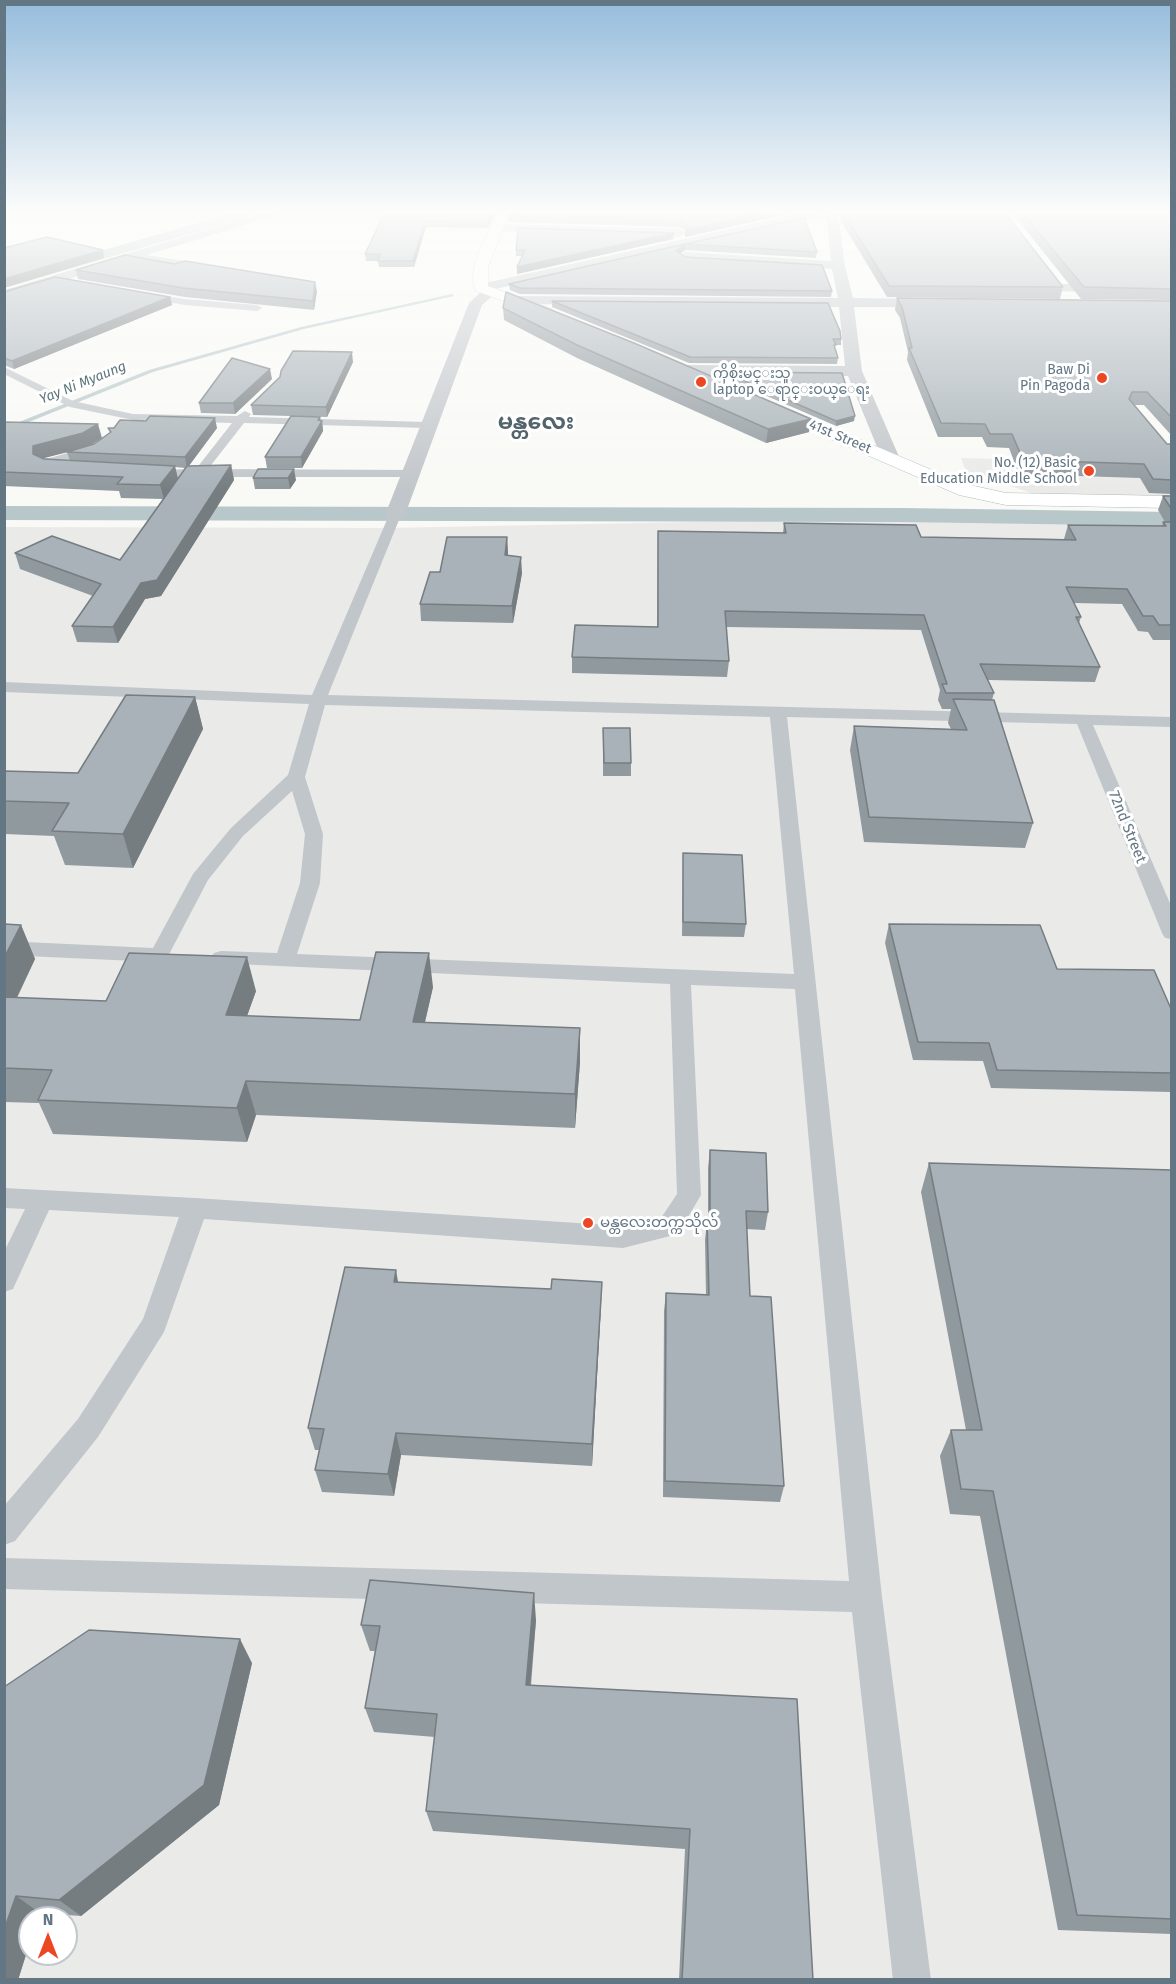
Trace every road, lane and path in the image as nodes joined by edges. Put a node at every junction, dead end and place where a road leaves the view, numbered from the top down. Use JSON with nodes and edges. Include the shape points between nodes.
{"nodes":[{"id":1,"x":240,"y":307,"type":"edge"},
{"id":2,"x":475,"y":307,"type":"edge"},
{"id":3,"x":534,"y":307,"type":"edge"},
{"id":4,"x":846,"y":307,"type":"edge"},
{"id":5,"x":257,"y":308,"type":"edge"},
{"id":6,"x":560,"y":317,"type":"edge"},
{"id":7,"x":668,"y":362,"type":"edge"},
{"id":8,"x":4,"y":370,"type":"edge"},
{"id":9,"x":687,"y":370,"type":"junction"},
{"id":10,"x":854,"y":371,"type":"junction"},
{"id":11,"x":729,"y":389,"type":"edge"},
{"id":12,"x":751,"y":398,"type":"edge"},
{"id":13,"x":253,"y":406,"type":"edge"},
{"id":14,"x":238,"y":421,"type":"junction"},
{"id":15,"x":427,"y":425,"type":"junction"},
{"id":16,"x":106,"y":441,"type":"edge"},
{"id":17,"x":891,"y":459,"type":"junction"},
{"id":18,"x":73,"y":468,"type":"edge"},
{"id":19,"x":133,"y":472,"type":"edge"},
{"id":20,"x":200,"y":473,"type":"junction"},
{"id":21,"x":410,"y":473,"type":"junction"},
{"id":22,"x":1172,"y":501,"type":"edge"},
{"id":23,"x":396,"y":512,"type":"joint"},
{"id":24,"x":4,"y":687,"type":"edge"},
{"id":25,"x":318,"y":700,"type":"junction"},
{"id":26,"x":778,"y":712,"type":"junction"},
{"id":27,"x":1083,"y":720,"type":"junction"},
{"id":28,"x":1172,"y":722,"type":"edge"},
{"id":29,"x":296,"y":777,"type":"junction"},
{"id":30,"x":1172,"y":933,"type":"edge"},
{"id":31,"x":4,"y":948,"type":"edge"},
{"id":32,"x":159,"y":955,"type":"junction"},
{"id":33,"x":285,"y":960,"type":"junction"},
{"id":34,"x":680,"y":977,"type":"junction"},
{"id":35,"x":804,"y":982,"type":"junction"},
{"id":36,"x":4,"y":1198,"type":"edge"},
{"id":37,"x":41,"y":1200,"type":"junction"},
{"id":38,"x":195,"y":1208,"type":"junction"},
{"id":39,"x":4,"y":1281,"type":"edge"},
{"id":40,"x":4,"y":1530,"type":"edge"},
{"id":41,"x":4,"y":1573,"type":"edge"},
{"id":42,"x":866,"y":1597,"type":"junction"},
{"id":43,"x":912,"y":1980,"type":"edge"}],
"edges":[{"from":1,"to":5,"type":"lane"},
{"from":2,"to":15,"type":"street"},
{"from":3,"to":6,"type":"main road"},
{"from":4,"to":10,"type":"street"},
{"from":7,"to":9,"type":"main road"},
{"from":8,"to":14,"type":"lane","via":[[70,404],[89,409],[133,417]]},
{"from":9,"to":10,"type":"street"},
{"from":9,"to":11,"type":"main road"},
{"from":10,"to":17,"type":"street"},
{"from":12,"to":17,"type":"main road","name":"41st Street"},
{"from":13,"to":14,"type":"lane"},
{"from":14,"to":15,"type":"lane"},
{"from":14,"to":20,"type":"lane"},
{"from":15,"to":21,"type":"street"},
{"from":16,"to":18,"type":"lane","via":[[92,451],[43,464]]},
{"from":17,"to":22,"type":"main road","name":"41st Street","via":[[959,489],[1006,499]]},
{"from":19,"to":20,"type":"lane"},
{"from":20,"to":21,"type":"lane"},
{"from":21,"to":23,"type":"street"},
{"from":23,"to":25,"type":"lane"},
{"from":24,"to":25,"type":"lane"},
{"from":25,"to":26,"type":"lane"},
{"from":25,"to":29,"type":"lane"},
{"from":26,"to":27,"type":"lane"},
{"from":26,"to":35,"type":"lane"},
{"from":27,"to":28,"type":"lane"},
{"from":27,"to":30,"type":"lane","name":"72nd Street"},
{"from":29,"to":32,"type":"lane","via":[[237,832],[200,878]]},
{"from":29,"to":33,"type":"lane","via":[[314,834],[310,883]]},
{"from":31,"to":32,"type":"lane"},
{"from":32,"to":33,"type":"lane"},
{"from":33,"to":34,"type":"lane"},
{"from":34,"to":35,"type":"lane"},
{"from":34,"to":38,"type":"lane","via":[[689,1195],[669,1227],[623,1237]]},
{"from":35,"to":42,"type":"lane"},
{"from":36,"to":37,"type":"lane"},
{"from":37,"to":38,"type":"lane"},
{"from":37,"to":39,"type":"lane"},
{"from":38,"to":40,"type":"lane","via":[[155,1324],[88,1428]]},
{"from":41,"to":42,"type":"lane"},
{"from":42,"to":43,"type":"lane"}]}
